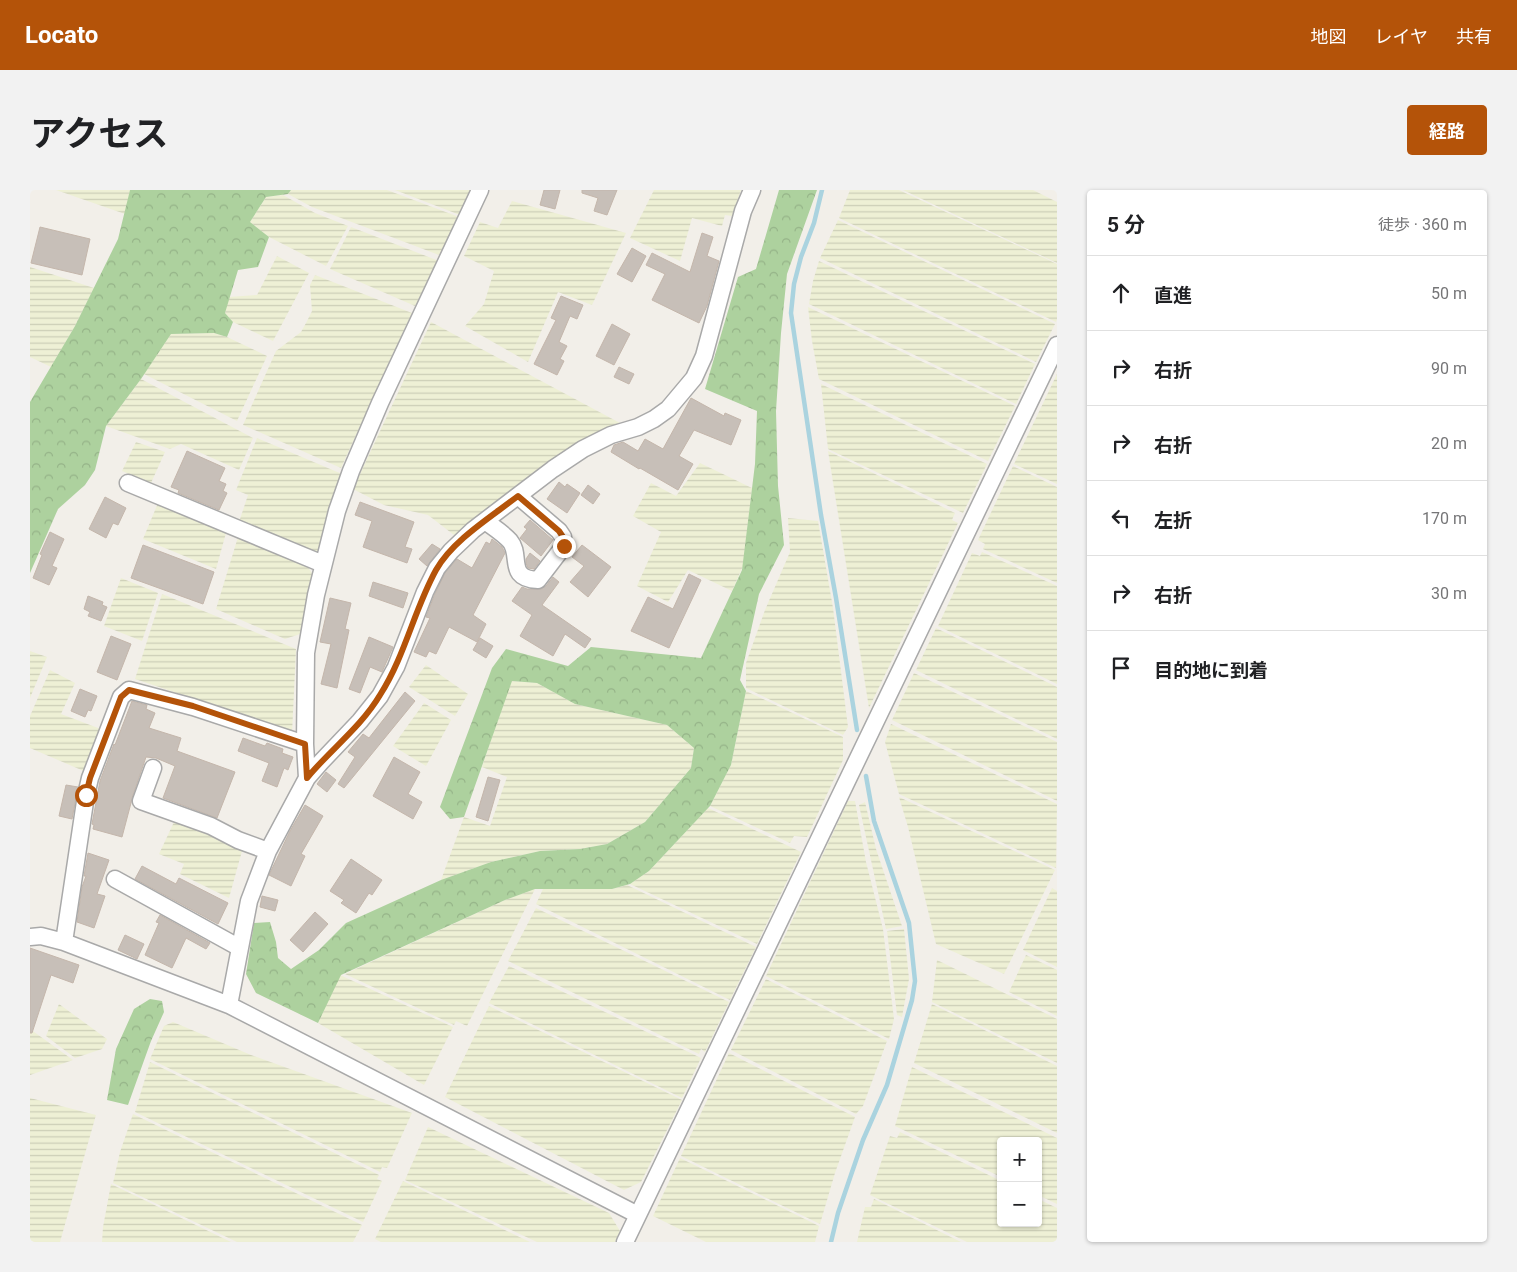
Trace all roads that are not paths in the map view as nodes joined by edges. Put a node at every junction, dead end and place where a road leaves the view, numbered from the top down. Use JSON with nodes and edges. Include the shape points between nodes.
{"nodes":[{"id":1,"x":480,"y":190,"type":"edge"},
{"id":2,"x":752,"y":190,"type":"edge"},
{"id":3,"x":1057,"y":345,"type":"edge"},
{"id":4,"x":128,"y":483,"type":"dead end"},
{"id":5,"x":518,"y":496,"type":"junction"},
{"id":6,"x":485,"y":521,"type":"junction"},
{"id":7,"x":323,"y":564,"type":"junction"},
{"id":8,"x":305,"y":744,"type":"junction"},
{"id":9,"x":153,"y":768,"type":"dead end"},
{"id":10,"x":307,"y":778,"type":"junction"},
{"id":11,"x":268,"y":851,"type":"junction"},
{"id":12,"x":115,"y":879,"type":"dead end"},
{"id":13,"x":30,"y":937,"type":"edge"},
{"id":14,"x":64,"y":942,"type":"junction"},
{"id":15,"x":240,"y":948,"type":"junction"},
{"id":16,"x":229,"y":1005,"type":"junction"},
{"id":17,"x":638,"y":1216,"type":"junction"},
{"id":18,"x":625,"y":1242,"type":"edge"}],
"edges":[{"from":1,"to":7,"type":"street","via":[[351,471]]},
{"from":2,"to":5,"type":"street","via":[[743,211],[704,356],[694,378],[668,409],[654,419],[584,449]]},
{"from":3,"to":17,"type":"street"},
{"from":4,"to":7,"type":"street"},
{"from":5,"to":6,"type":"street"},
{"from":5,"to":6,"type":"street","via":[[563,537],[564,546],[538,580],[522,576],[517,569],[511,542]]},
{"from":6,"to":10,"type":"street","via":[[450,551],[437,568],[396,667],[380,696]]},
{"from":7,"to":8,"type":"street","via":[[306,653]]},
{"from":8,"to":10,"type":"street"},
{"from":8,"to":14,"type":"street","via":[[193,706],[129,690],[121,697],[90,778]]},
{"from":9,"to":11,"type":"street","via":[[141,801]]},
{"from":10,"to":11,"type":"street"},
{"from":11,"to":15,"type":"street","via":[[249,901]]},
{"from":12,"to":15,"type":"street"},
{"from":13,"to":14,"type":"street","via":[[41,936]]},
{"from":14,"to":16,"type":"street"},
{"from":15,"to":16,"type":"street"},
{"from":16,"to":17,"type":"street"},
{"from":17,"to":18,"type":"street"}]}
